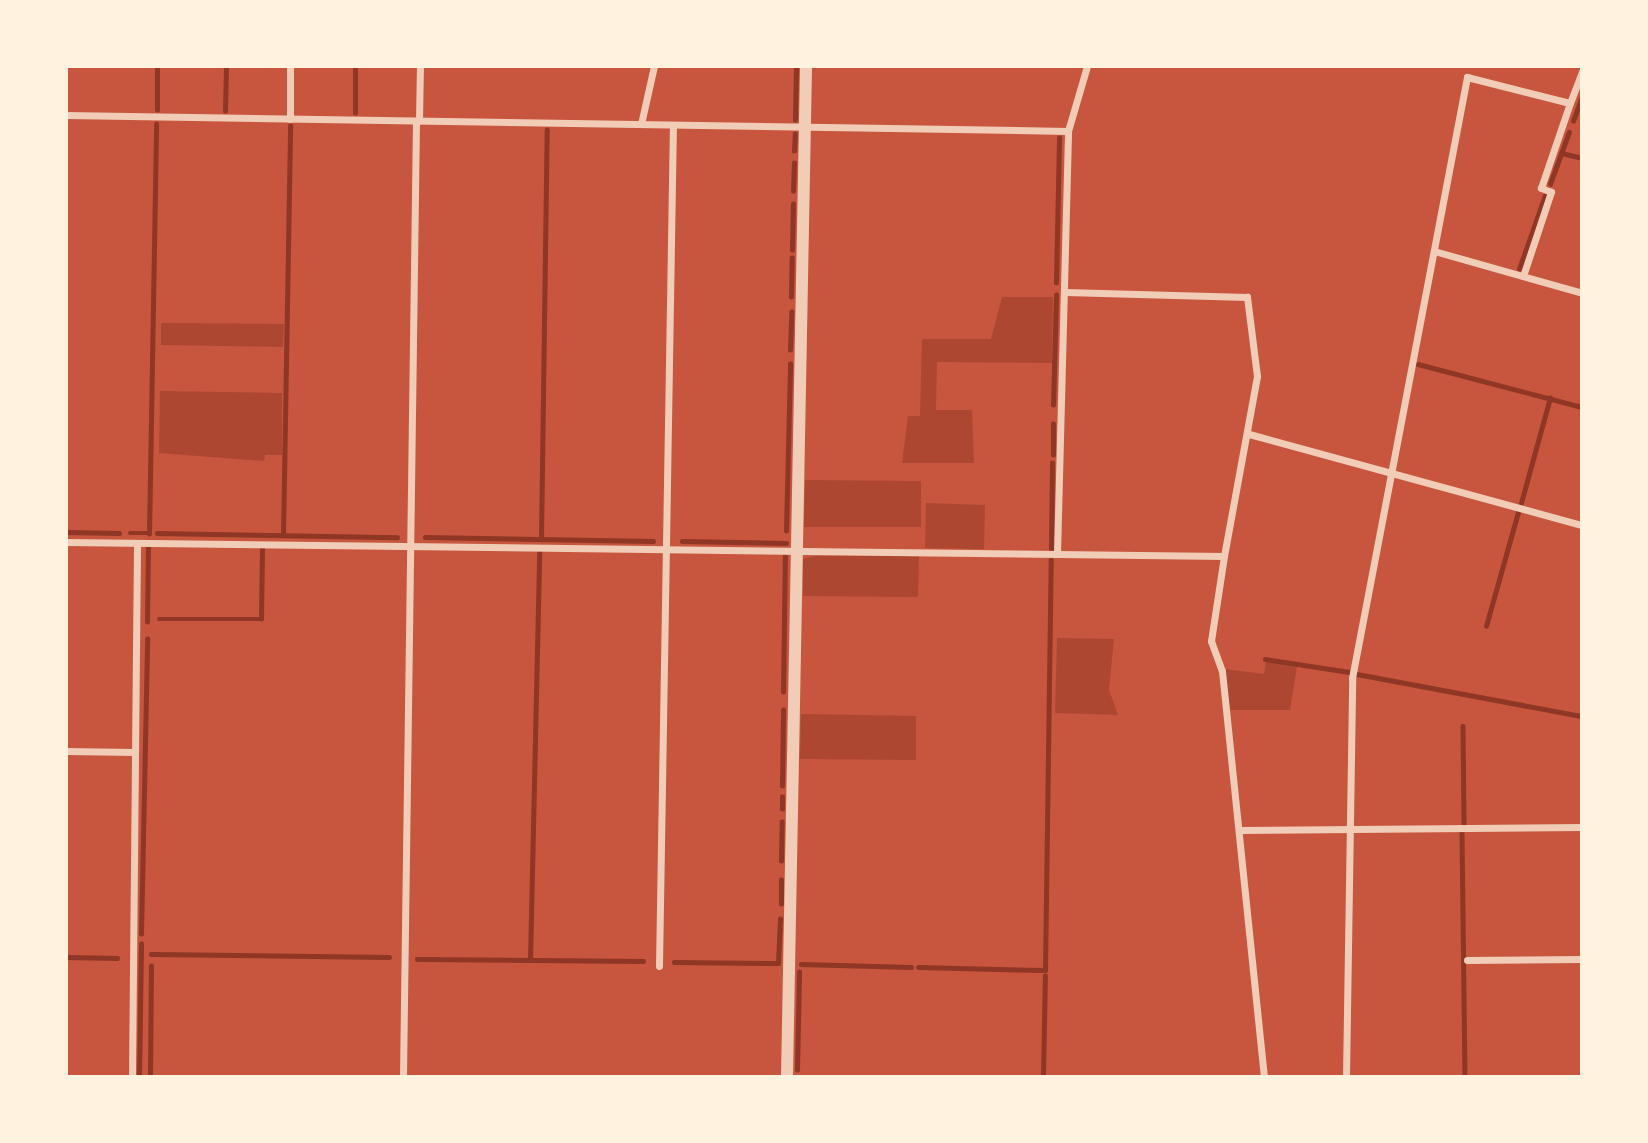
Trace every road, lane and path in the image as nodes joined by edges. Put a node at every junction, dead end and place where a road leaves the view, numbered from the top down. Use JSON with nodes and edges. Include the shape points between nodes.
{"nodes":[{"id":1,"x":290,"y":66,"type":"edge"},
{"id":2,"x":420,"y":66,"type":"edge"},
{"id":3,"x":654,"y":66,"type":"edge"},
{"id":4,"x":806,"y":66,"type":"edge"},
{"id":5,"x":1087,"y":66,"type":"edge"},
{"id":6,"x":1581,"y":71,"type":"edge"},
{"id":7,"x":1570,"y":103,"type":"junction"},
{"id":8,"x":66,"y":115,"type":"edge"},
{"id":9,"x":290,"y":119,"type":"junction"},
{"id":10,"x":418,"y":121,"type":"junction"},
{"id":11,"x":641,"y":124,"type":"junction"},
{"id":12,"x":673,"y":125,"type":"junction"},
{"id":13,"x":804,"y":127,"type":"junction"},
{"id":14,"x":1068,"y":131,"type":"junction"},
{"id":15,"x":1434,"y":251,"type":"junction"},
{"id":16,"x":1522,"y":276,"type":"junction"},
{"id":17,"x":1065,"y":292,"type":"junction"},
{"id":18,"x":1581,"y":293,"type":"edge"},
{"id":19,"x":1249,"y":434,"type":"junction"},
{"id":20,"x":1391,"y":471,"type":"junction"},
{"id":21,"x":1581,"y":525,"type":"edge"},
{"id":22,"x":66,"y":542,"type":"edge"},
{"id":23,"x":136,"y":543,"type":"junction"},
{"id":24,"x":411,"y":544,"type":"junction"},
{"id":25,"x":666,"y":548,"type":"junction"},
{"id":26,"x":796,"y":550,"type":"junction"},
{"id":27,"x":1057,"y":554,"type":"junction"},
{"id":28,"x":1224,"y":556,"type":"junction"},
{"id":29,"x":66,"y":751,"type":"edge"},
{"id":30,"x":134,"y":752,"type":"junction"},
{"id":31,"x":1581,"y":827,"type":"edge"},
{"id":32,"x":1350,"y":829,"type":"junction"},
{"id":33,"x":1241,"y":831,"type":"junction"},
{"id":34,"x":1581,"y":959,"type":"edge"},
{"id":35,"x":1467,"y":960,"type":"dead end"},
{"id":36,"x":659,"y":966,"type":"dead end"},
{"id":37,"x":132,"y":1076,"type":"edge"},
{"id":38,"x":403,"y":1076,"type":"edge"},
{"id":39,"x":787,"y":1076,"type":"edge"},
{"id":40,"x":1264,"y":1076,"type":"edge"},
{"id":41,"x":1346,"y":1076,"type":"edge"}],
"edges":[{"from":1,"to":9,"type":"street"},
{"from":2,"to":10,"type":"street"},
{"from":3,"to":11,"type":"street"},
{"from":4,"to":13,"type":"street"},
{"from":5,"to":14,"type":"street"},
{"from":6,"to":7,"type":"street"},
{"from":7,"to":15,"type":"street","via":[[1467,77]]},
{"from":7,"to":16,"type":"street","via":[[1541,188],[1551,192]]},
{"from":8,"to":9,"type":"street"},
{"from":9,"to":10,"type":"street"},
{"from":10,"to":11,"type":"street"},
{"from":10,"to":24,"type":"street"},
{"from":11,"to":12,"type":"street"},
{"from":12,"to":13,"type":"street"},
{"from":12,"to":25,"type":"street"},
{"from":13,"to":14,"type":"street"},
{"from":13,"to":26,"type":"street"},
{"from":14,"to":17,"type":"street"},
{"from":15,"to":16,"type":"street"},
{"from":15,"to":20,"type":"street"},
{"from":16,"to":18,"type":"street"},
{"from":17,"to":19,"type":"street","via":[[1247,296],[1256,347]]},
{"from":17,"to":27,"type":"street"},
{"from":19,"to":20,"type":"street"},
{"from":19,"to":28,"type":"street"},
{"from":20,"to":21,"type":"street"},
{"from":20,"to":32,"type":"street","via":[[1352,678]]},
{"from":22,"to":23,"type":"street"},
{"from":23,"to":24,"type":"street"},
{"from":23,"to":30,"type":"street"},
{"from":24,"to":25,"type":"street"},
{"from":24,"to":38,"type":"street"},
{"from":25,"to":26,"type":"street"},
{"from":25,"to":36,"type":"street"},
{"from":26,"to":27,"type":"street"},
{"from":26,"to":39,"type":"street"},
{"from":27,"to":28,"type":"street"},
{"from":28,"to":33,"type":"street","via":[[1211,641],[1222,671]]},
{"from":29,"to":30,"type":"street"},
{"from":30,"to":37,"type":"street"},
{"from":31,"to":32,"type":"street"},
{"from":32,"to":33,"type":"street"},
{"from":32,"to":41,"type":"street"},
{"from":33,"to":40,"type":"street"},
{"from":34,"to":35,"type":"street"}]}
